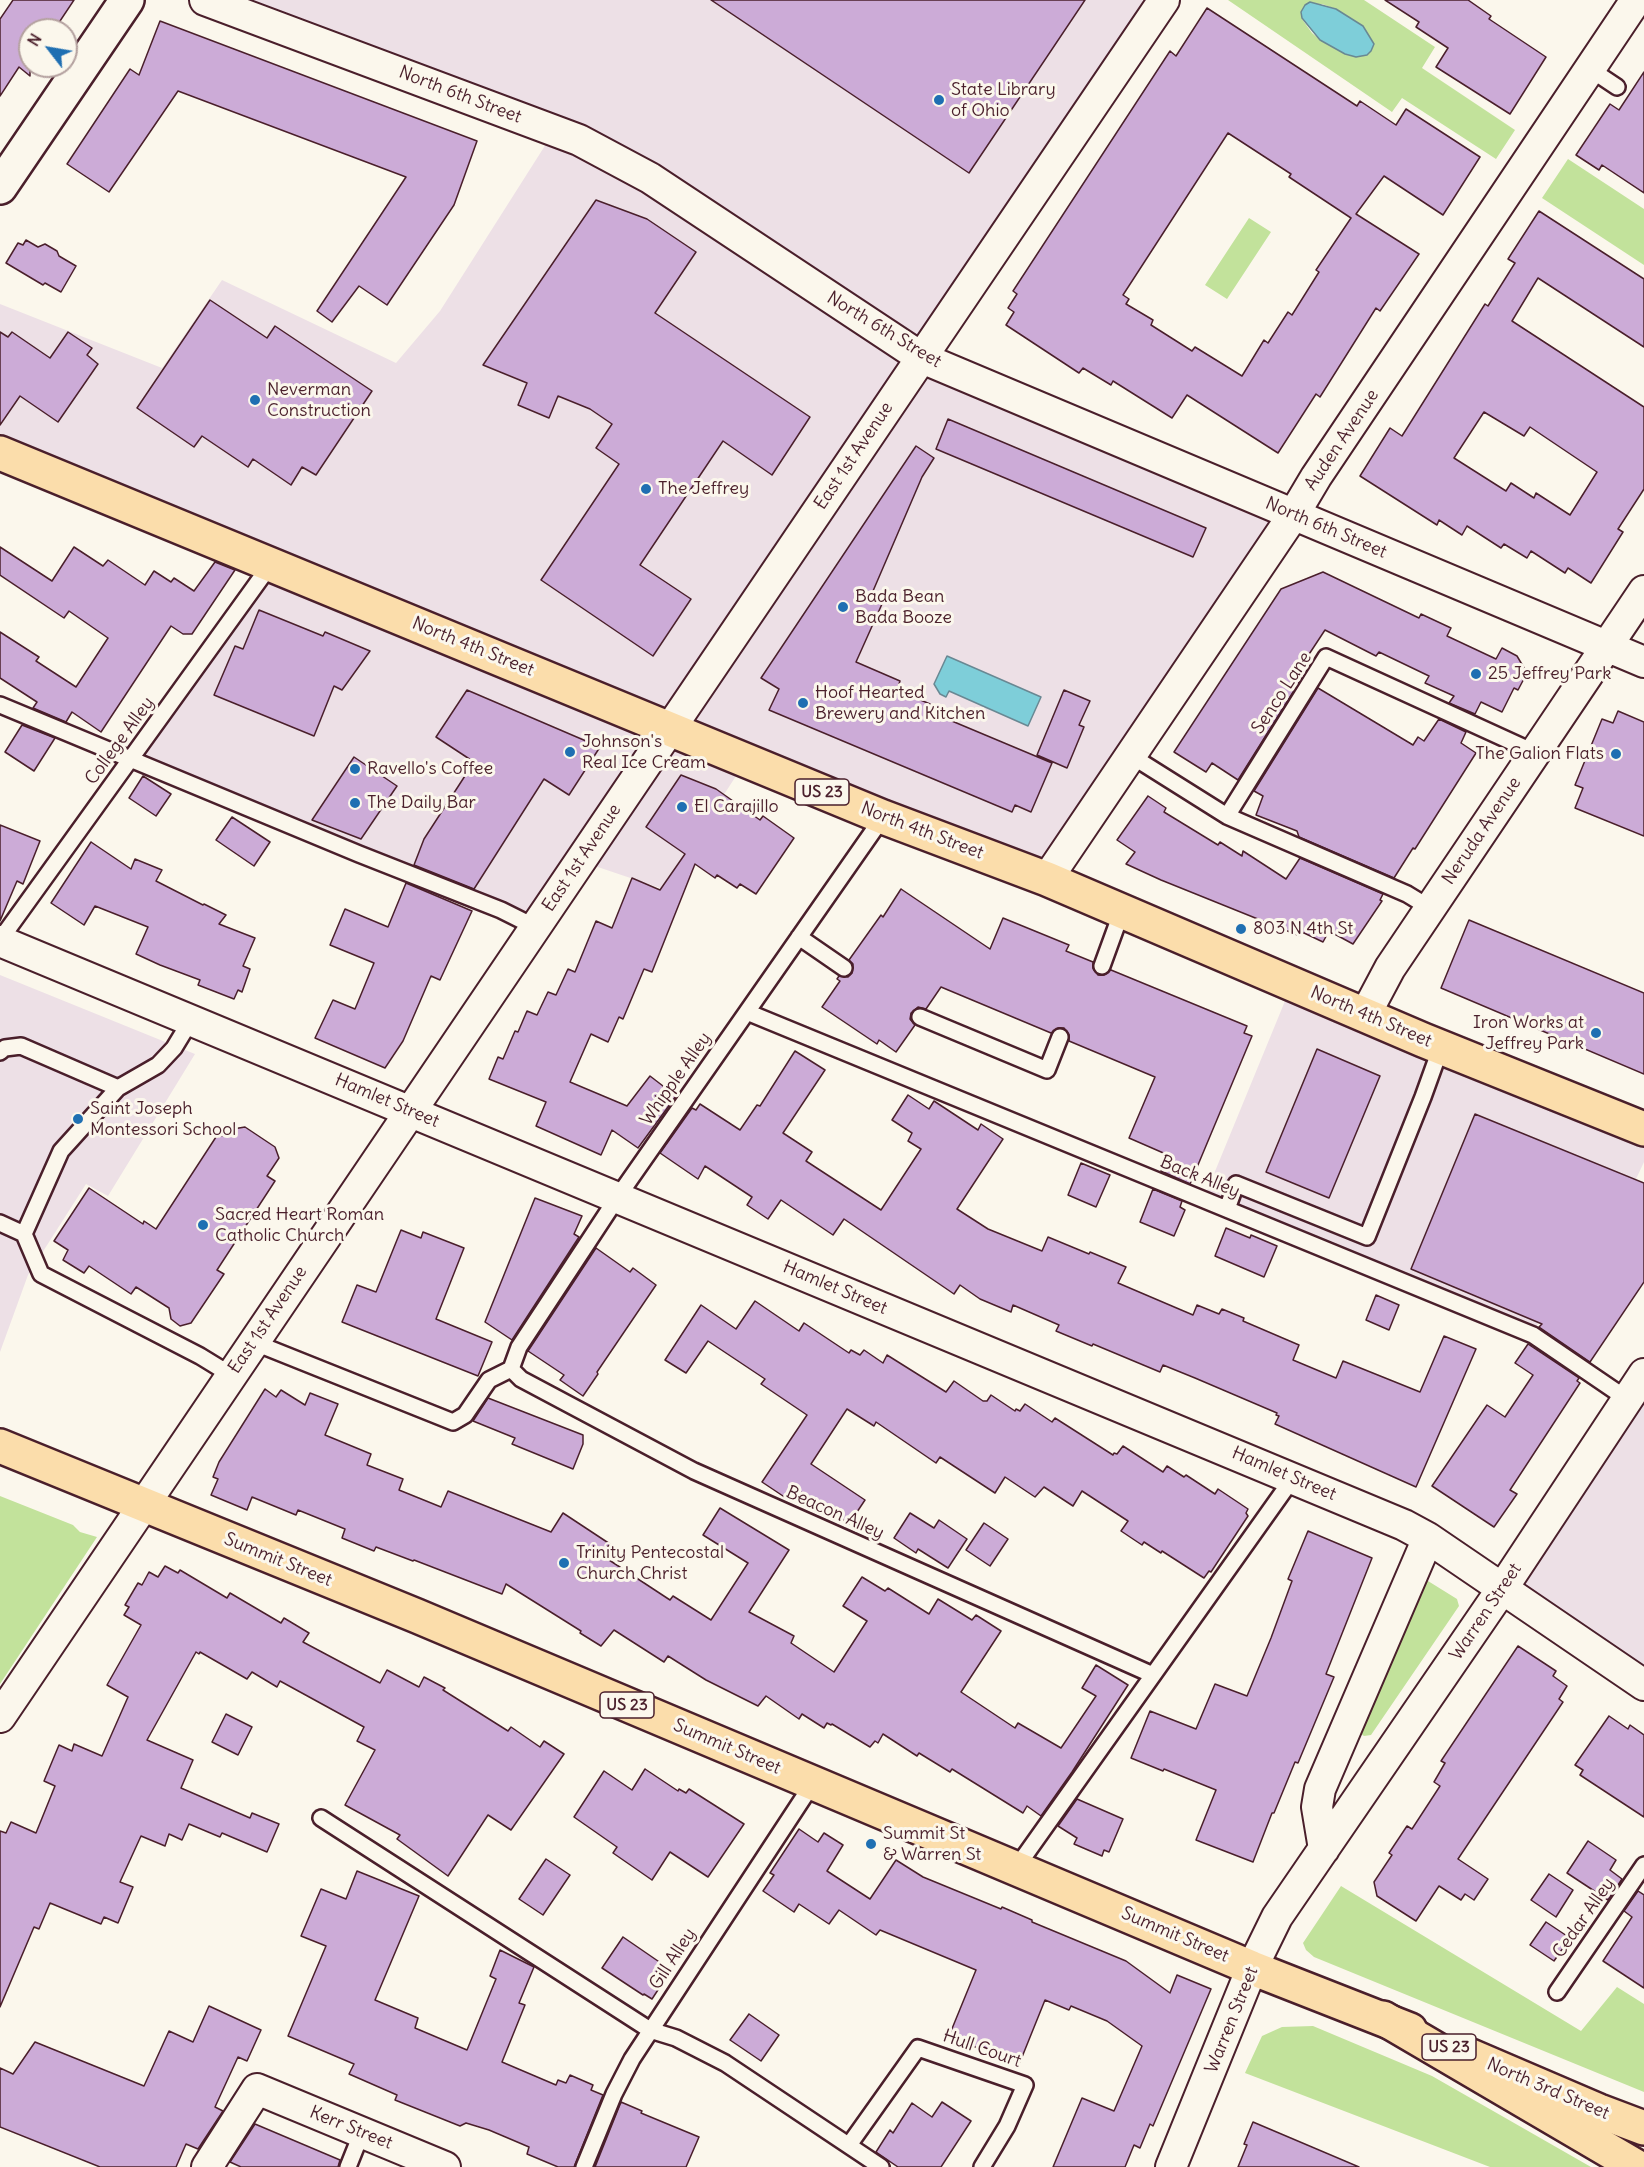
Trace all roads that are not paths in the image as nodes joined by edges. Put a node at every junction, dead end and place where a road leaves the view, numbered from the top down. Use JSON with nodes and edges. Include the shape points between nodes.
{"nodes":[{"id":1,"x":127,"y":0,"type":"edge"},
{"id":2,"x":205,"y":0,"type":"edge"},
{"id":3,"x":1164,"y":0,"type":"edge"},
{"id":4,"x":1636,"y":0,"type":"edge"},
{"id":5,"x":1590,"y":69,"type":"junction"},
{"id":6,"x":1617,"y":87,"type":"dead end"},
{"id":7,"x":1,"y":185,"type":"edge"},
{"id":8,"x":922,"y":358,"type":"junction"},
{"id":9,"x":0,"y":453,"type":"edge"},
{"id":10,"x":1294,"y":514,"type":"junction"},
{"id":11,"x":272,"y":564,"type":"junction"},
{"id":12,"x":1644,"y":591,"type":"edge"},
{"id":13,"x":1607,"y":646,"type":"junction"},
{"id":14,"x":1644,"y":662,"type":"edge"},
{"id":15,"x":0,"y":705,"type":"edge"},
{"id":16,"x":670,"y":729,"type":"junction"},
{"id":17,"x":1536,"y":753,"type":"junction"},
{"id":18,"x":1130,"y":755,"type":"junction"},
{"id":19,"x":131,"y":759,"type":"junction"},
{"id":20,"x":1227,"y":816,"type":"junction"},
{"id":21,"x":883,"y":817,"type":"junction"},
{"id":22,"x":1047,"y":879,"type":"junction"},
{"id":23,"x":1430,"y":908,"type":"junction"},
{"id":24,"x":1122,"y":911,"type":"junction"},
{"id":25,"x":535,"y":927,"type":"junction"},
{"id":26,"x":799,"y":937,"type":"junction"},
{"id":27,"x":0,"y":940,"type":"edge"},
{"id":28,"x":1102,"y":966,"type":"dead end"},
{"id":29,"x":844,"y":968,"type":"dead end"},
{"id":30,"x":747,"y":1012,"type":"junction"},
{"id":31,"x":1365,"y":1015,"type":"junction"},
{"id":32,"x":920,"y":1017,"type":"dead end"},
{"id":33,"x":191,"y":1020,"type":"junction"},
{"id":34,"x":1060,"y":1037,"type":"dead end"},
{"id":35,"x":1441,"y":1047,"type":"junction"},
{"id":36,"x":0,"y":1052,"type":"edge"},
{"id":37,"x":118,"y":1088,"type":"junction"},
{"id":38,"x":410,"y":1110,"type":"junction"},
{"id":39,"x":1644,"y":1130,"type":"edge"},
{"id":40,"x":617,"y":1198,"type":"junction"},
{"id":41,"x":1227,"y":1209,"type":"junction"},
{"id":42,"x":0,"y":1223,"type":"edge"},
{"id":43,"x":24,"y":1234,"type":"junction"},
{"id":44,"x":253,"y":1342,"type":"junction"},
{"id":45,"x":511,"y":1369,"type":"junction"},
{"id":46,"x":1644,"y":1374,"type":"edge"},
{"id":47,"x":231,"y":1375,"type":"junction"},
{"id":48,"x":1627,"y":1399,"type":"junction"},
{"id":49,"x":0,"y":1446,"type":"edge"},
{"id":50,"x":1293,"y":1478,"type":"junction"},
{"id":51,"x":143,"y":1505,"type":"junction"},
{"id":52,"x":1428,"y":1538,"type":"junction"},
{"id":53,"x":1502,"y":1589,"type":"junction"},
{"id":54,"x":1153,"y":1675,"type":"junction"},
{"id":55,"x":1644,"y":1685,"type":"edge"},
{"id":56,"x":0,"y":1717,"type":"edge"},
{"id":57,"x":813,"y":1783,"type":"junction"},
{"id":58,"x":321,"y":1818,"type":"dead end"},
{"id":59,"x":1324,"y":1849,"type":"junction"},
{"id":60,"x":1644,"y":1865,"type":"edge"},
{"id":61,"x":1016,"y":1868,"type":"junction"},
{"id":62,"x":1252,"y":1968,"type":"junction"},
{"id":63,"x":1557,"y":1992,"type":"dead end"},
{"id":64,"x":1383,"y":2018,"type":"junction"},
{"id":65,"x":650,"y":2030,"type":"junction"},
{"id":66,"x":1644,"y":2128,"type":"edge"},
{"id":67,"x":362,"y":2132,"type":"junction"},
{"id":68,"x":849,"y":2145,"type":"junction"},
{"id":69,"x":207,"y":2167,"type":"edge"},
{"id":70,"x":348,"y":2167,"type":"edge"},
{"id":71,"x":445,"y":2167,"type":"edge"},
{"id":72,"x":584,"y":2167,"type":"edge"},
{"id":73,"x":881,"y":2167,"type":"edge"},
{"id":74,"x":982,"y":2167,"type":"edge"},
{"id":75,"x":1171,"y":2167,"type":"edge"},
{"id":76,"x":1637,"y":2167,"type":"edge"}],
"edges":[{"from":1,"to":7,"type":"street"},
{"from":2,"to":8,"type":"street","name":"North 6th Street","via":[[579,140],[650,178]]},
{"from":3,"to":8,"type":"street","name":"East 1st Avenue"},
{"from":4,"to":5,"type":"street","name":"Auden Avenue"},
{"from":5,"to":6,"type":"lane"},
{"from":5,"to":10,"type":"street","name":"Auden Avenue"},
{"from":8,"to":10,"type":"street","name":"North 6th Street"},
{"from":8,"to":16,"type":"street","name":"East 1st Avenue"},
{"from":9,"to":11,"type":"main road","name":"North 4th Street","number":"US 23"},
{"from":10,"to":13,"type":"street","name":"North 6th Street"},
{"from":10,"to":18,"type":"street","name":"Auden Avenue"},
{"from":11,"to":16,"type":"main road","name":"North 4th Street","number":"US 23"},
{"from":11,"to":19,"type":"lane","name":"College Alley"},
{"from":12,"to":13,"type":"street","name":"Neruda Avenue"},
{"from":13,"to":14,"type":"street","name":"North 6th Street"},
{"from":13,"to":17,"type":"street","name":"Neruda Avenue"},
{"from":15,"to":19,"type":"lane"},
{"from":16,"to":21,"type":"main road","name":"North 4th Street","number":"US 23"},
{"from":16,"to":25,"type":"street","name":"East 1st Avenue"},
{"from":17,"to":20,"type":"lane","name":"Senco Lane","via":[[1326,657]]},
{"from":17,"to":23,"type":"street","name":"Neruda Avenue"},
{"from":18,"to":20,"type":"lane"},
{"from":18,"to":22,"type":"street","name":"Auden Avenue"},
{"from":19,"to":25,"type":"lane"},
{"from":19,"to":27,"type":"lane","name":"College Alley"},
{"from":20,"to":23,"type":"lane","via":[[1407,894]]},
{"from":21,"to":22,"type":"main road","name":"North 4th Street","number":"US 23"},
{"from":21,"to":26,"type":"lane","name":"Whipple Alley"},
{"from":22,"to":24,"type":"main road","name":"North 4th Street","number":"US 23"},
{"from":23,"to":31,"type":"street","name":"Neruda Avenue","via":[[1390,968]]},
{"from":24,"to":28,"type":"lane"},
{"from":24,"to":31,"type":"main road","name":"North 4th Street","number":"US 23"},
{"from":25,"to":38,"type":"street","name":"East 1st Avenue"},
{"from":26,"to":29,"type":"lane"},
{"from":26,"to":30,"type":"lane","name":"Whipple Alley"},
{"from":27,"to":33,"type":"street","name":"Hamlet Street"},
{"from":30,"to":40,"type":"lane","name":"Whipple Alley"},
{"from":30,"to":41,"type":"lane","name":"Back Alley"},
{"from":31,"to":35,"type":"main road","name":"North 4th Street","number":"US 23"},
{"from":32,"to":34,"type":"lane","via":[[1047,1070]]},
{"from":33,"to":37,"type":"lane","via":[[158,1065]]},
{"from":33,"to":38,"type":"street","name":"Hamlet Street"},
{"from":35,"to":39,"type":"main road","name":"North 4th Street","number":"US 23"},
{"from":35,"to":41,"type":"lane","via":[[1368,1237],[1236,1184]]},
{"from":36,"to":37,"type":"lane","via":[[21,1046]]},
{"from":37,"to":43,"type":"lane","via":[[61,1151]]},
{"from":38,"to":40,"type":"street","name":"Hamlet Street"},
{"from":38,"to":44,"type":"street","name":"East 1st Avenue"},
{"from":40,"to":45,"type":"lane","name":"Whipple Alley","via":[[519,1347]]},
{"from":40,"to":50,"type":"street","name":"Hamlet Street"},
{"from":41,"to":48,"type":"lane","name":"Back Alley","via":[[1533,1335]]},
{"from":42,"to":43,"type":"lane"},
{"from":43,"to":47,"type":"lane","via":[[41,1274]]},
{"from":44,"to":45,"type":"lane","via":[[453,1422],[465,1415],[489,1380]]},
{"from":44,"to":47,"type":"street","name":"East 1st Avenue"},
{"from":45,"to":54,"type":"lane","name":"Beacon Alley","via":[[521,1380],[694,1471]]},
{"from":46,"to":48,"type":"street","name":"Warren Street"},
{"from":47,"to":51,"type":"street","name":"East 1st Avenue"},
{"from":48,"to":53,"type":"street","name":"Warren Street"},
{"from":49,"to":51,"type":"main road","name":"Summit Street","number":"US 23"},
{"from":50,"to":52,"type":"street","name":"Hamlet Street"},
{"from":50,"to":54,"type":"lane"},
{"from":51,"to":56,"type":"street","name":"East 1st Avenue"},
{"from":51,"to":57,"type":"main road","name":"Summit Street","number":"US 23"},
{"from":52,"to":53,"type":"street","name":"Hamlet Street"},
{"from":52,"to":59,"type":"street","via":[[1320,1789],[1317,1807]]},
{"from":53,"to":55,"type":"street","name":"Hamlet Street"},
{"from":53,"to":59,"type":"street","name":"Warren Street"},
{"from":54,"to":61,"type":"lane"},
{"from":57,"to":61,"type":"main road","name":"Summit Street","number":"US 23"},
{"from":57,"to":65,"type":"lane","name":"Gill Alley"},
{"from":58,"to":65,"type":"lane"},
{"from":59,"to":62,"type":"street","name":"Warren Street","via":[[1276,1917]]},
{"from":60,"to":63,"type":"lane","name":"Cedar Alley"},
{"from":61,"to":62,"type":"main road","name":"Summit Street","number":"US 23"},
{"from":62,"to":64,"type":"main road","name":"North 3rd Street","number":"US 23"},
{"from":62,"to":75,"type":"street","name":"Warren Street"},
{"from":64,"to":66,"type":"main road","name":"North 3rd Street","number":"US 23"},
{"from":64,"to":76,"type":"main road"},
{"from":65,"to":68,"type":"lane","via":[[676,2038],[725,2063]]},
{"from":65,"to":72,"type":"lane","name":"Gill Alley","via":[[614,2094]]},
{"from":67,"to":69,"type":"street","name":"Kerr Street","via":[[257,2089]]},
{"from":67,"to":70,"type":"lane"},
{"from":67,"to":71,"type":"street","name":"Kerr Street"},
{"from":68,"to":73,"type":"lane"},
{"from":68,"to":74,"type":"lane","name":"Hull Court","via":[[918,2048],[1025,2085],[1007,2126]]}]}
